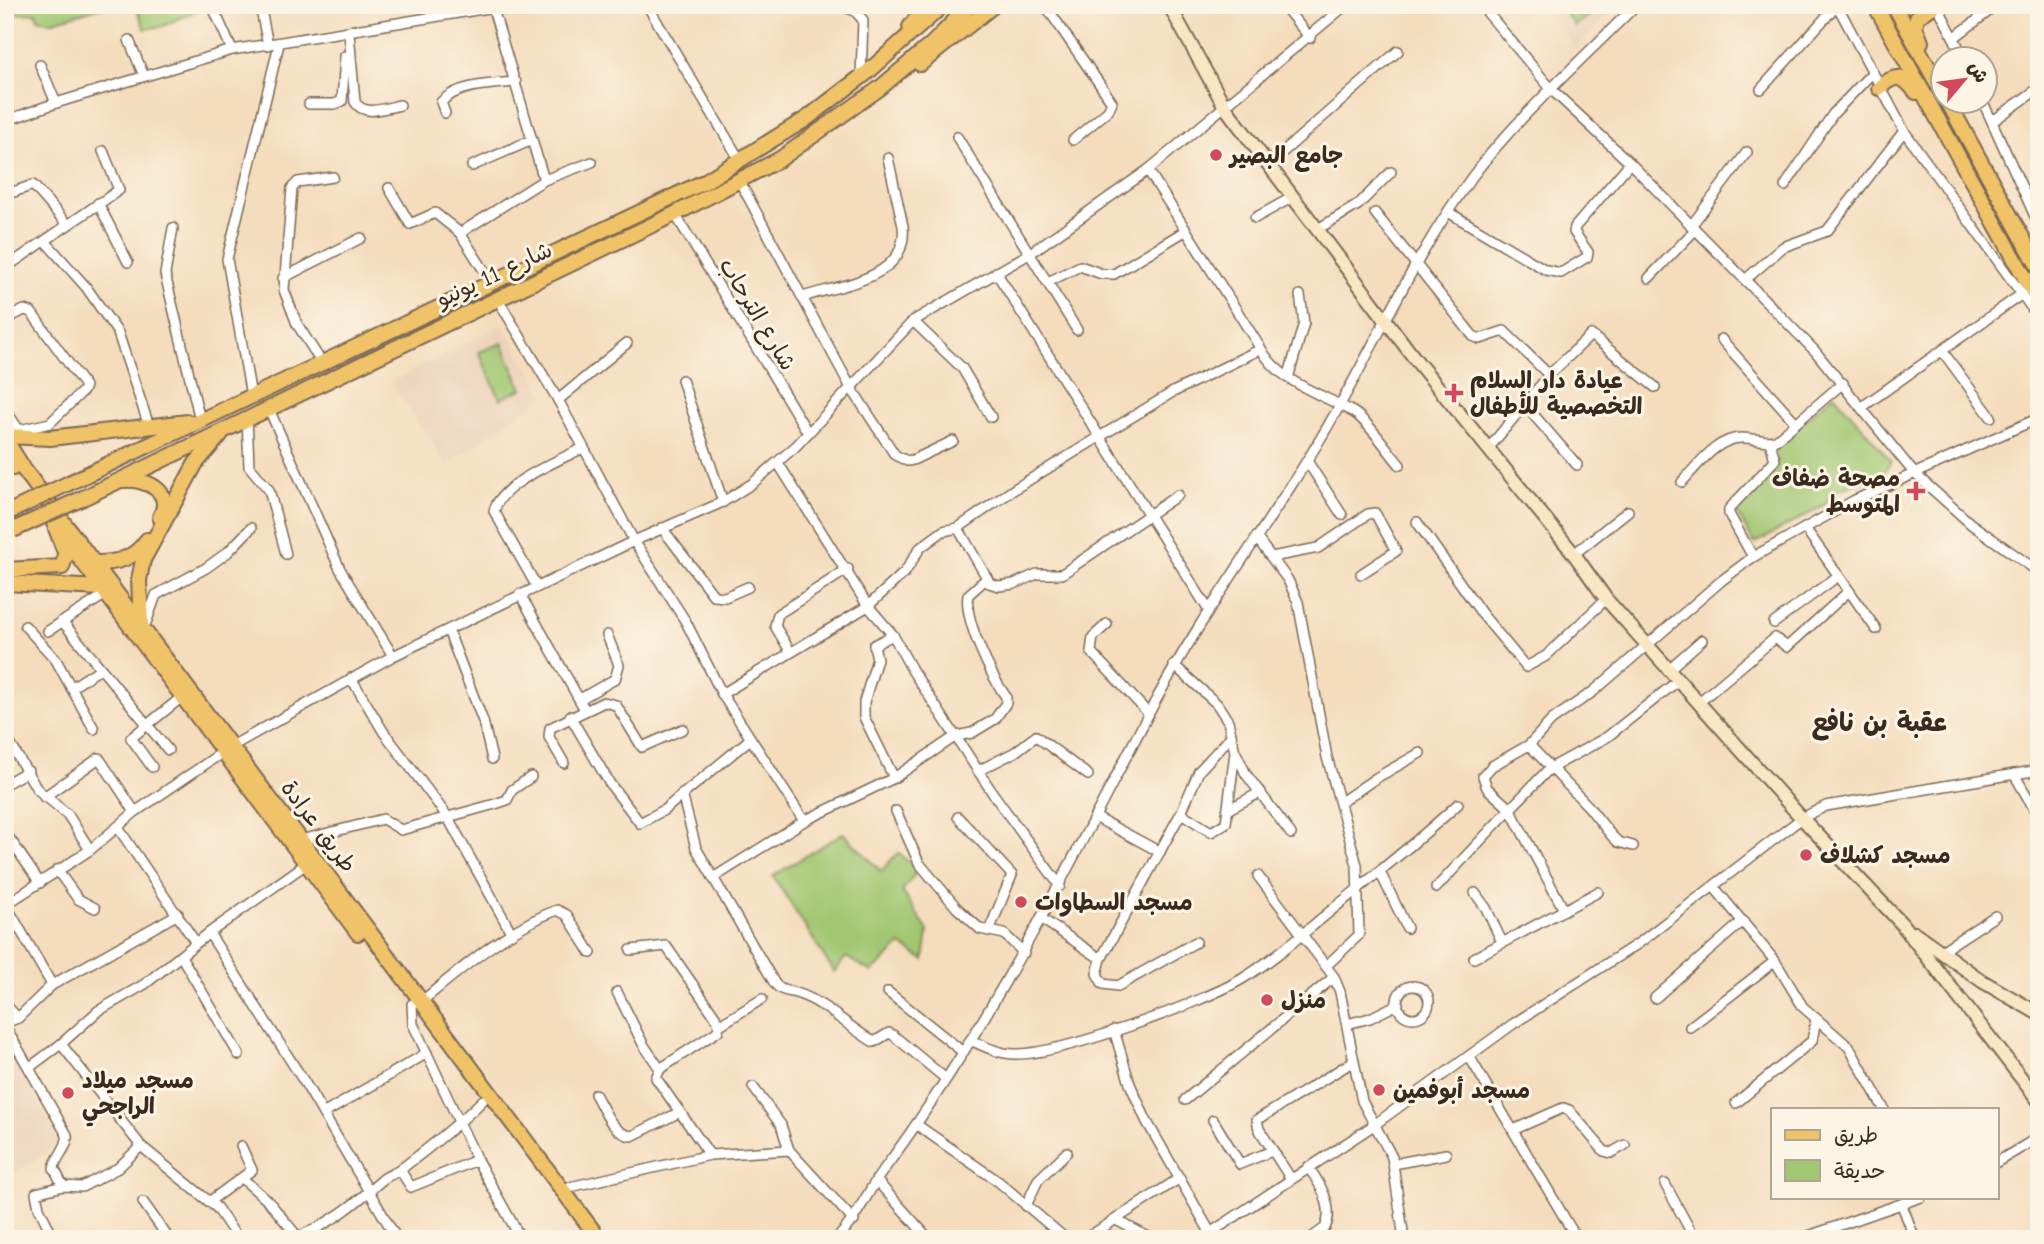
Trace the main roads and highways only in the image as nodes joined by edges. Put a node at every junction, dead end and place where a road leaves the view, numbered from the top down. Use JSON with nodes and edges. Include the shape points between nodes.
{"nodes":[{"id":1,"x":926,"y":5,"type":"edge"},
{"id":2,"x":943,"y":5,"type":"edge"},
{"id":3,"x":970,"y":5,"type":"edge"},
{"id":4,"x":994,"y":5,"type":"edge"},
{"id":5,"x":1168,"y":5,"type":"edge"},
{"id":6,"x":1875,"y":5,"type":"edge"},
{"id":7,"x":1894,"y":5,"type":"edge"},
{"id":8,"x":1936,"y":5,"type":"edge"},
{"id":9,"x":1928,"y":57,"type":"edge"},
{"id":10,"x":1928,"y":65,"type":"edge"},
{"id":11,"x":865,"y":74,"type":"junction"},
{"id":12,"x":880,"y":88,"type":"junction"},
{"id":13,"x":1879,"y":88,"type":"road end"},
{"id":14,"x":1956,"y":116,"type":"edge"},
{"id":15,"x":1940,"y":126,"type":"junction"},
{"id":16,"x":2039,"y":268,"type":"edge"},
{"id":17,"x":2039,"y":303,"type":"edge"},
{"id":18,"x":200,"y":420,"type":"junction"},
{"id":19,"x":227,"y":427,"type":"junction"},
{"id":20,"x":13,"y":436,"type":"edge"},
{"id":21,"x":8,"y":464,"type":"edge"},
{"id":22,"x":119,"y":481,"type":"junction"},
{"id":23,"x":5,"y":514,"type":"edge"},
{"id":24,"x":54,"y":523,"type":"junction"},
{"id":25,"x":9,"y":532,"type":"edge"},
{"id":26,"x":96,"y":563,"type":"junction"},
{"id":27,"x":5,"y":570,"type":"edge"},
{"id":28,"x":5,"y":583,"type":"edge"},
{"id":29,"x":104,"y":591,"type":"junction"},
{"id":30,"x":143,"y":626,"type":"junction"},
{"id":31,"x":228,"y":749,"type":"junction"},
{"id":32,"x":265,"y":801,"type":"junction"},
{"id":33,"x":1901,"y":923,"type":"junction"},
{"id":34,"x":1970,"y":973,"type":"junction"},
{"id":35,"x":1949,"y":983,"type":"junction"},
{"id":36,"x":416,"y":1003,"type":"junction"},
{"id":37,"x":2039,"y":1014,"type":"edge"},
{"id":38,"x":2039,"y":1101,"type":"edge"},
{"id":39,"x":589,"y":1238,"type":"edge"}],
"edges":[{"from":1,"to":11,"type":"main road"},
{"from":2,"to":11,"type":"main road","name":"شارع 11 يونيو"},
{"from":3,"to":12,"type":"main road","name":"شارع 11 يونيو"},
{"from":4,"to":12,"type":"main road","via":[[939,52]]},
{"from":5,"to":33,"type":"main road","via":[[1225,107],[1315,230],[1606,599]]},
{"from":6,"to":15,"type":"main road"},
{"from":7,"to":10,"type":"main road"},
{"from":8,"to":9,"type":"main road","via":[[1920,13],[1915,27]]},
{"from":11,"to":18,"type":"main road","name":"شارع 11 يونيو","via":[[741,162]]},
{"from":12,"to":19,"type":"main road","name":"شارع 11 يونيو","via":[[802,145],[740,181]]},
{"from":13,"to":15,"type":"main road","via":[[1893,76],[1906,79]]},
{"from":14,"to":16,"type":"main road"},
{"from":15,"to":17,"type":"main road"},
{"from":18,"to":20,"type":"main road","via":[[50,438]]},
{"from":18,"to":23,"type":"main road","name":"شارع 11 يونيو","bridge":true},
{"from":19,"to":22,"type":"main road","name":"شارع 11 يونيو"},
{"from":19,"to":30,"type":"main road","via":[[196,463],[143,560],[139,580]]},
{"from":20,"to":26,"type":"main road","name":"طريق عرادة","via":[[25,471]]},
{"from":21,"to":24,"type":"main road","name":"طريق عرادة"},
{"from":22,"to":25,"type":"main road","name":"شارع 11 يونيو","bridge":true},
{"from":22,"to":26,"type":"main road","via":[[135,479],[158,488],[165,509],[133,556]]},
{"from":24,"to":27,"type":"main road","via":[[66,555],[62,567]]},
{"from":24,"to":29,"type":"main road","name":"طريق عرادة"},
{"from":26,"to":30,"type":"main road","name":"طريق عرادة"},
{"from":28,"to":29,"type":"main road"},
{"from":29,"to":31,"type":"main road","name":"طريق عرادة","via":[[182,697]]},
{"from":30,"to":31,"type":"main road","name":"طريق عرادة"},
{"from":31,"to":32,"type":"main road","name":"طريق عرادة"},
{"from":32,"to":36,"type":"main road","name":"طريق عرادة","via":[[306,864]]},
{"from":32,"to":36,"type":"main road","name":"طريق عرادة","via":[[301,840]]},
{"from":33,"to":34,"type":"main road"},
{"from":33,"to":35,"type":"main road"},
{"from":34,"to":35,"type":"main road","via":[[1954,972]]},
{"from":34,"to":37,"type":"main road"},
{"from":35,"to":38,"type":"main road"},
{"from":36,"to":39,"type":"main road","name":"طريق عرادة","via":[[483,1100]]},
{"from":36,"to":39,"type":"main road","name":"طريق عرادة","via":[[561,1189]]}]}
